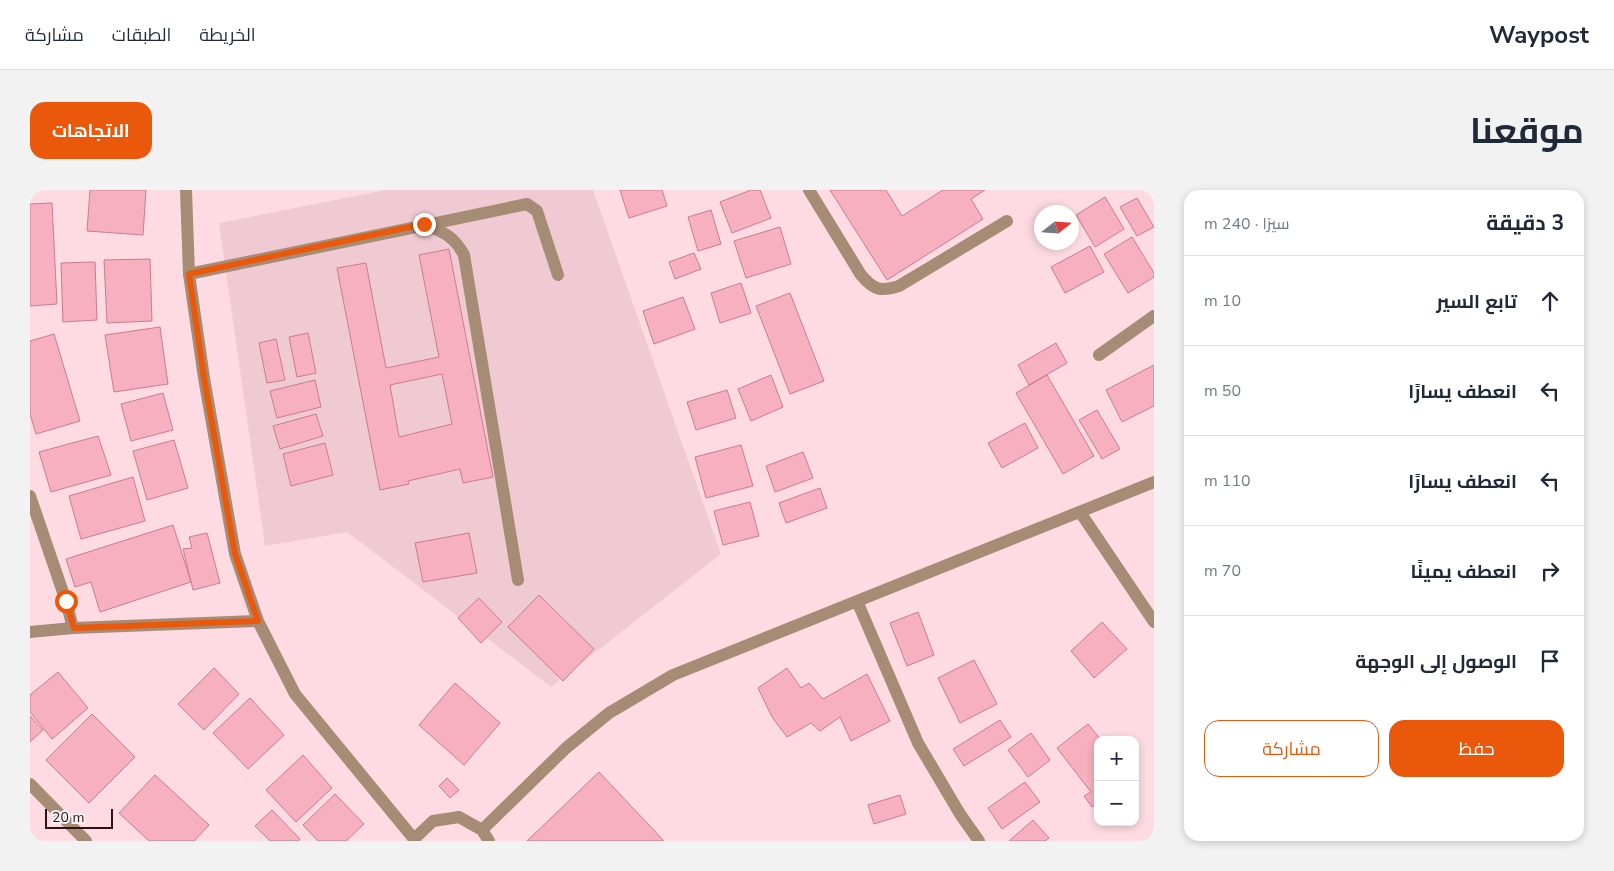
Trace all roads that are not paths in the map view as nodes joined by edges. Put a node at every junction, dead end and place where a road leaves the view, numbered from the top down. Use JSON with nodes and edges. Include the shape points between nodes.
{"nodes":[{"id":1,"x":186,"y":190,"type":"edge"},
{"id":2,"x":809,"y":190,"type":"edge"},
{"id":3,"x":1007,"y":221,"type":"dead end"},
{"id":4,"x":424,"y":224,"type":"junction"},
{"id":5,"x":189,"y":274,"type":"junction"},
{"id":6,"x":558,"y":275,"type":"dead end"},
{"id":7,"x":1154,"y":316,"type":"edge"},
{"id":8,"x":1099,"y":355,"type":"dead end"},
{"id":9,"x":1154,"y":482,"type":"edge"},
{"id":10,"x":30,"y":496,"type":"edge"},
{"id":11,"x":1080,"y":512,"type":"junction"},
{"id":12,"x":518,"y":580,"type":"dead end"},
{"id":13,"x":857,"y":601,"type":"junction"},
{"id":14,"x":258,"y":621,"type":"junction"},
{"id":15,"x":1154,"y":622,"type":"edge"},
{"id":16,"x":74,"y":628,"type":"junction"},
{"id":17,"x":30,"y":632,"type":"edge"},
{"id":18,"x":30,"y":784,"type":"edge"},
{"id":19,"x":482,"y":830,"type":"junction"},
{"id":20,"x":414,"y":840,"type":"edge"},
{"id":21,"x":86,"y":841,"type":"edge"},
{"id":22,"x":489,"y":841,"type":"edge"},
{"id":23,"x":979,"y":841,"type":"edge"}],
"edges":[{"from":1,"to":5,"type":"street"},
{"from":2,"to":3,"type":"street","via":[[860,275],[871,286],[884,290],[899,286]]},
{"from":4,"to":5,"type":"street"},
{"from":4,"to":6,"type":"street","via":[[527,204],[537,211]]},
{"from":4,"to":12,"type":"street","via":[[446,234],[458,244],[464,255]]},
{"from":5,"to":14,"type":"street","via":[[235,554]]},
{"from":7,"to":8,"type":"street"},
{"from":9,"to":11,"type":"street"},
{"from":10,"to":16,"type":"street"},
{"from":11,"to":13,"type":"street"},
{"from":11,"to":15,"type":"street"},
{"from":13,"to":19,"type":"street","via":[[673,676],[609,713],[566,748]]},
{"from":13,"to":23,"type":"street","via":[[918,743]]},
{"from":14,"to":16,"type":"street"},
{"from":14,"to":20,"type":"street","via":[[296,694]]},
{"from":16,"to":17,"type":"street"},
{"from":18,"to":21,"type":"street"},
{"from":19,"to":20,"type":"street","via":[[459,817],[433,821]]},
{"from":19,"to":22,"type":"street"}]}
